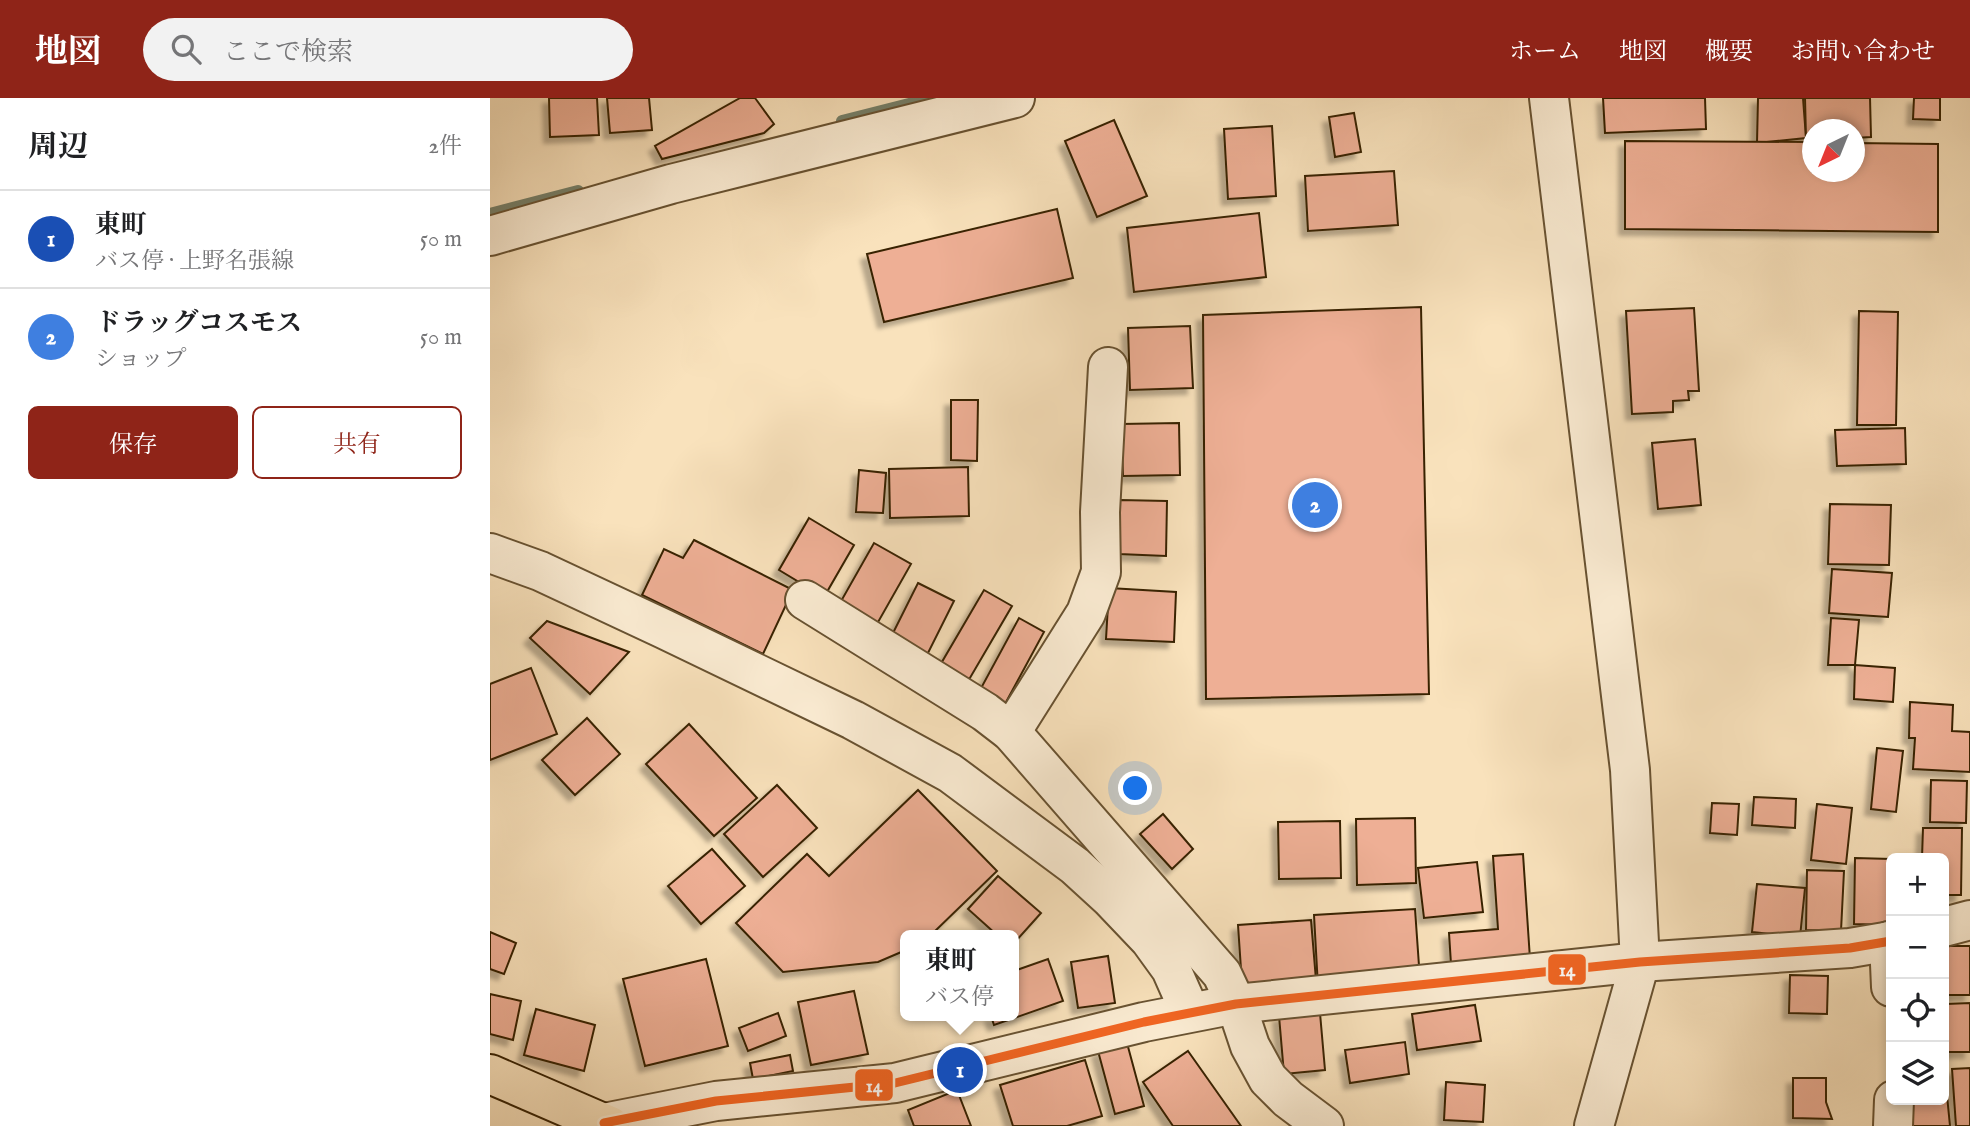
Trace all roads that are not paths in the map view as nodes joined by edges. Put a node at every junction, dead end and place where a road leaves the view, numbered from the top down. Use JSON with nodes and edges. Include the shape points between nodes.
{"nodes":[{"id":1,"x":1015,"y":98,"type":"edge"},
{"id":2,"x":1549,"y":98,"type":"edge"},
{"id":3,"x":490,"y":236,"type":"edge"},
{"id":4,"x":1108,"y":367,"type":"dead end"},
{"id":5,"x":490,"y":553,"type":"edge"},
{"id":6,"x":806,"y":600,"type":"dead end"},
{"id":7,"x":1011,"y":732,"type":"junction"},
{"id":8,"x":1970,"y":920,"type":"edge"},
{"id":9,"x":1949,"y":926,"type":"edge"},
{"id":10,"x":1886,"y":942,"type":"edge"},
{"id":11,"x":1640,"y":962,"type":"junction"},
{"id":12,"x":1237,"y":1004,"type":"junction"},
{"id":13,"x":1190,"y":1012,"type":"junction"},
{"id":14,"x":490,"y":1074,"type":"edge"},
{"id":15,"x":1894,"y":1105,"type":"edge"},
{"id":16,"x":607,"y":1125,"type":"edge"},
{"id":17,"x":1324,"y":1126,"type":"edge"},
{"id":18,"x":1594,"y":1126,"type":"edge"},
{"id":19,"x":1893,"y":1126,"type":"edge"}],
"edges":[{"from":1,"to":3,"type":"street","via":[[671,184]]},
{"from":2,"to":11,"type":"street","via":[[1630,771]]},
{"from":4,"to":7,"type":"street","via":[[1101,572],[1086,613]]},
{"from":5,"to":13,"type":"street","via":[[540,571],[664,629],[853,720],[950,773],[1075,866],[1110,898],[1171,969]]},
{"from":6,"to":7,"type":"street"},
{"from":7,"to":12,"type":"street","via":[[1222,974]]},
{"from":8,"to":9,"type":"street"},
{"from":10,"to":11,"type":"street"},
{"from":11,"to":12,"type":"street"},
{"from":11,"to":18,"type":"street"},
{"from":12,"to":13,"type":"street"},
{"from":12,"to":17,"type":"street","via":[[1250,1046],[1268,1079]]},
{"from":13,"to":16,"type":"street","via":[[895,1083],[716,1101]]},
{"from":14,"to":16,"type":"main road"},
{"from":15,"to":19,"type":"street"}]}
